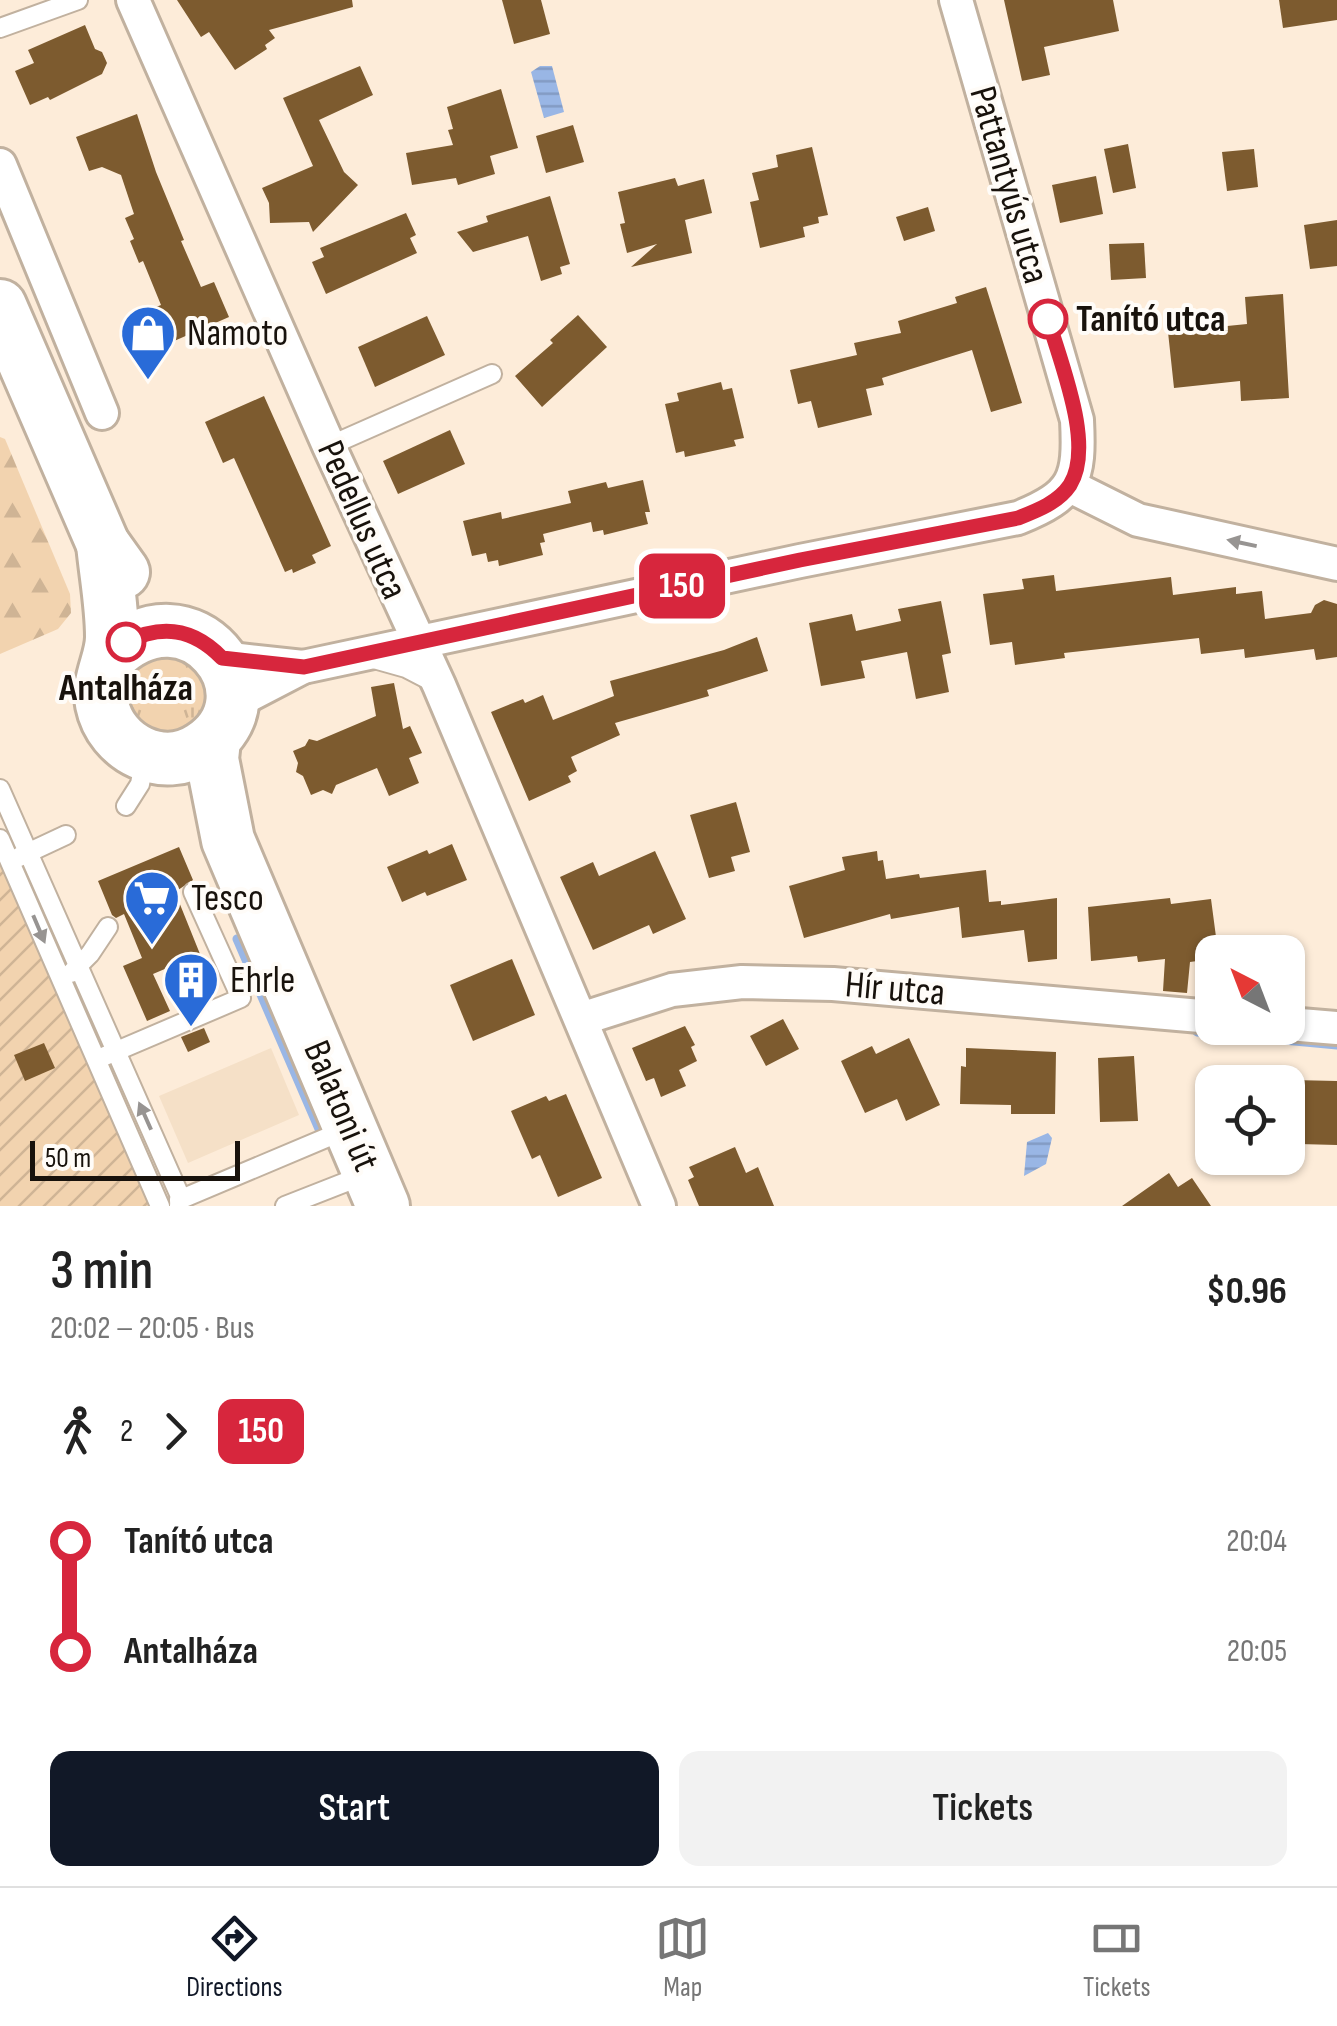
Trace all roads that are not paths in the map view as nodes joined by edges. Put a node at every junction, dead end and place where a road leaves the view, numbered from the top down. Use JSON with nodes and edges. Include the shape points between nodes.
{"nodes":[{"id":1,"x":78,"y":0,"type":"edge"},
{"id":2,"x":133,"y":0,"type":"edge"},
{"id":3,"x":956,"y":0,"type":"edge"},
{"id":4,"x":0,"y":28,"type":"edge"},
{"id":5,"x":0,"y":165,"type":"edge"},
{"id":6,"x":0,"y":306,"type":"edge"},
{"id":7,"x":70,"y":339,"type":"junction"},
{"id":8,"x":24,"y":361,"type":"junction"},
{"id":9,"x":492,"y":374,"type":"dead end"},
{"id":10,"x":102,"y":413,"type":"dead end"},
{"id":11,"x":329,"y":446,"type":"junction"},
{"id":12,"x":1070,"y":486,"type":"junction"},
{"id":13,"x":103,"y":544,"type":"junction"},
{"id":14,"x":1337,"y":564,"type":"edge"},
{"id":15,"x":167,"y":630,"type":"junction"},
{"id":16,"x":418,"y":642,"type":"junction"},
{"id":17,"x":359,"y":654,"type":"junction"},
{"id":18,"x":110,"y":657,"type":"junction"},
{"id":19,"x":304,"y":667,"type":"junction"},
{"id":20,"x":439,"y":685,"type":"junction"},
{"id":21,"x":222,"y":701,"type":"junction"},
{"id":22,"x":154,"y":758,"type":"junction"},
{"id":23,"x":0,"y":789,"type":"edge"},
{"id":24,"x":126,"y":806,"type":"dead end"},
{"id":25,"x":66,"y":835,"type":"dead end"},
{"id":26,"x":0,"y":839,"type":"edge"},
{"id":27,"x":228,"y":840,"type":"junction"},
{"id":28,"x":29,"y":853,"type":"junction"},
{"id":29,"x":10,"y":862,"type":"junction"},
{"id":30,"x":193,"y":892,"type":"dead end"},
{"id":31,"x":108,"y":927,"type":"dead end"},
{"id":32,"x":79,"y":966,"type":"junction"},
{"id":33,"x":61,"y":981,"type":"junction"},
{"id":34,"x":1195,"y":1016,"type":"edge"},
{"id":35,"x":581,"y":1019,"type":"junction"},
{"id":36,"x":1305,"y":1025,"type":"edge"},
{"id":37,"x":1337,"y":1028,"type":"edge"},
{"id":38,"x":116,"y":1051,"type":"junction"},
{"id":39,"x":96,"y":1060,"type":"junction"},
{"id":40,"x":368,"y":1169,"type":"edge"},
{"id":41,"x":179,"y":1203,"type":"edge"},
{"id":42,"x":160,"y":1206,"type":"edge"},
{"id":43,"x":285,"y":1206,"type":"edge"},
{"id":44,"x":659,"y":1206,"type":"edge"}],
"edges":[{"from":1,"to":4,"type":"lane"},
{"from":2,"to":11,"type":"street","name":"Pedellus utca"},
{"from":3,"to":12,"type":"street","name":"Pattantyús utca","via":[[1076,420],[1079,460]]},
{"from":5,"to":7,"type":"street"},
{"from":6,"to":8,"type":"main road","name":"Balatoni út"},
{"from":7,"to":8,"type":"street"},
{"from":7,"to":10,"type":"street"},
{"from":8,"to":13,"type":"main road","name":"Balatoni út"},
{"from":9,"to":11,"type":"lane"},
{"from":11,"to":16,"type":"street","name":"Pedellus utca"},
{"from":14,"to":12,"type":"street","one_way":true,"via":[[1138,520]]},
{"from":12,"to":16,"type":"street","via":[[1048,506],[1018,518]]},
{"from":13,"to":15,"type":"main road","name":"Balatoni út"},
{"from":13,"to":18,"type":"main road","name":"Balatoni út"},
{"from":15,"to":18,"type":"main road","via":[[145,632]]},
{"from":15,"to":21,"type":"main road","via":[[207,642]]},
{"from":16,"to":17,"type":"street"},
{"from":16,"to":20,"type":"street","name":"Pedellus utca"},
{"from":17,"to":19,"type":"street"},
{"from":17,"to":20,"type":"lane"},
{"from":18,"to":22,"type":"main road","name":"Balatoni út","via":[[100,698],[106,722],[121,741]]},
{"from":19,"to":21,"type":"street"},
{"from":19,"to":21,"type":"street"},
{"from":20,"to":35,"type":"street","name":"Pedellus utca"},
{"from":21,"to":22,"type":"main road","via":[[190,756]]},
{"from":21,"to":27,"type":"main road","name":"Balatoni út","via":[[212,759]]},
{"from":22,"to":24,"type":"lane"},
{"from":22,"to":27,"type":"main road","name":"Balatoni út"},
{"from":23,"to":28,"type":"lane"},
{"from":25,"to":28,"type":"lane"},
{"from":26,"to":29,"type":"lane"},
{"from":27,"to":40,"type":"main road","name":"Balatoni út"},
{"from":28,"to":29,"type":"lane"},
{"from":28,"to":32,"type":"lane"},
{"from":29,"to":33,"type":"lane","one_way":true},
{"from":30,"to":38,"type":"lane","via":[[241,998]]},
{"from":31,"to":32,"type":"lane"},
{"from":32,"to":33,"type":"lane"},
{"from":32,"to":38,"type":"lane"},
{"from":33,"to":39,"type":"lane"},
{"from":34,"to":35,"type":"street","name":"Hír utca","via":[[742,982],[672,990]]},
{"from":35,"to":44,"type":"street","name":"Pedellus utca"},
{"from":36,"to":37,"type":"street"},
{"from":38,"to":39,"type":"lane"},
{"from":41,"to":38,"type":"lane","one_way":true},
{"from":39,"to":42,"type":"lane"},
{"from":40,"to":41,"type":"lane"},
{"from":40,"to":43,"type":"lane"}]}
